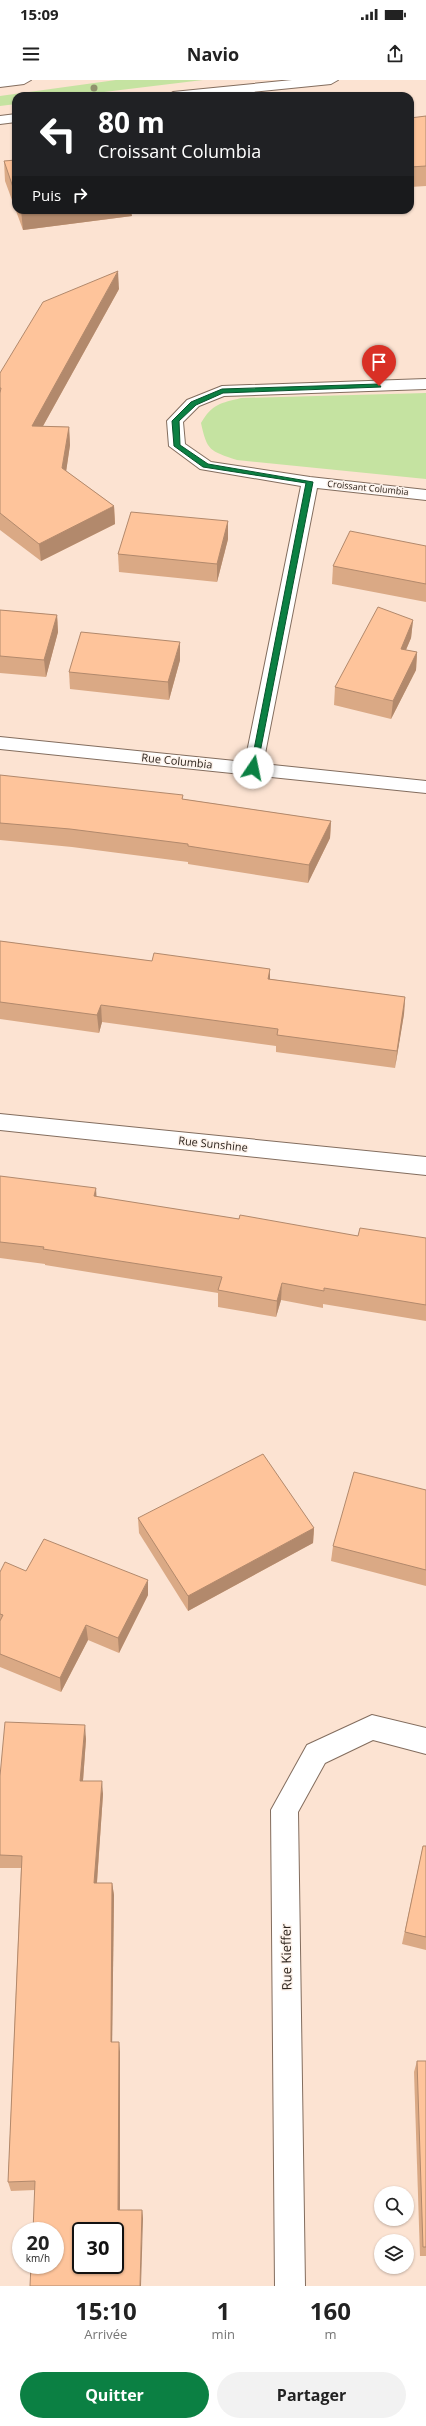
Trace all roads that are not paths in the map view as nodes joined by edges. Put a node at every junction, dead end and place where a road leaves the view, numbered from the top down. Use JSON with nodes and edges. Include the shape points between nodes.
{"nodes":[{"id":1,"x":24,"y":80,"type":"edge"},
{"id":2,"x":331,"y":80,"type":"edge"},
{"id":3,"x":0,"y":83,"type":"edge"},
{"id":4,"x":212,"y":92,"type":"edge"},
{"id":5,"x":12,"y":118,"type":"edge"},
{"id":6,"x":0,"y":120,"type":"edge"},
{"id":7,"x":426,"y":384,"type":"edge"},
{"id":8,"x":310,"y":482,"type":"junction"},
{"id":9,"x":426,"y":495,"type":"edge"},
{"id":10,"x":0,"y":743,"type":"edge"},
{"id":11,"x":253,"y":768,"type":"junction"},
{"id":12,"x":426,"y":787,"type":"edge"},
{"id":13,"x":0,"y":1122,"type":"edge"},
{"id":14,"x":426,"y":1166,"type":"edge"},
{"id":15,"x":426,"y":1741,"type":"edge"},
{"id":16,"x":290,"y":2286,"type":"edge"}],
"edges":[{"from":1,"to":3,"type":"street"},
{"from":2,"to":4,"type":"street"},
{"from":5,"to":6,"type":"street"},
{"from":7,"to":8,"type":"street","name":"Croissant Columbia","via":[[222,391],[193,404],[175,421],[177,446],[206,466]]},
{"from":8,"to":9,"type":"street","name":"Croissant Columbia"},
{"from":8,"to":11,"type":"street"},
{"from":10,"to":11,"type":"street","name":"Rue Columbia"},
{"from":11,"to":12,"type":"street","name":"Rue Columbia"},
{"from":13,"to":14,"type":"street","name":"Rue Sunshine"},
{"from":15,"to":16,"type":"street","name":"Rue Kieffer","via":[[372,1726],[316,1754],[284,1810]]}]}
